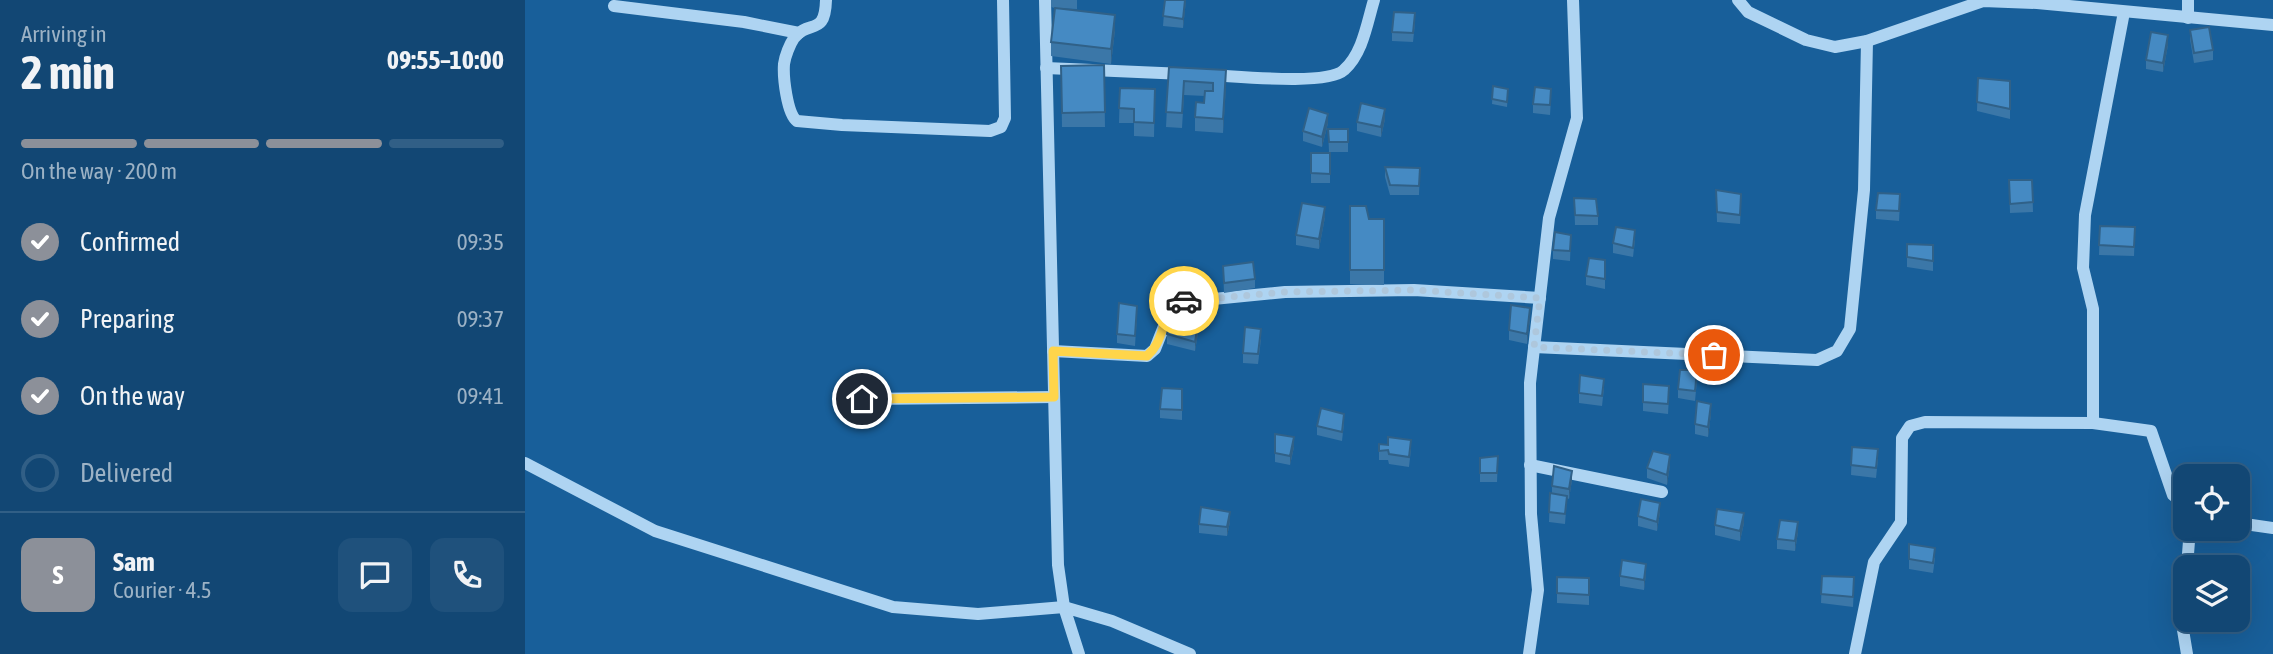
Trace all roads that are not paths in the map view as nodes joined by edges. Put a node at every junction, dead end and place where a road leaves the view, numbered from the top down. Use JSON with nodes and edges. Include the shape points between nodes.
{"nodes":[{"id":1,"x":826,"y":0,"type":"edge"},
{"id":2,"x":1003,"y":0,"type":"edge"},
{"id":3,"x":1045,"y":0,"type":"edge"},
{"id":4,"x":1374,"y":0,"type":"edge"},
{"id":5,"x":1573,"y":0,"type":"edge"},
{"id":6,"x":1738,"y":0,"type":"edge"},
{"id":7,"x":2188,"y":0,"type":"edge"},
{"id":8,"x":2037,"y":2,"type":"edge"},
{"id":9,"x":614,"y":6,"type":"dead end"},
{"id":10,"x":2124,"y":12,"type":"junction"},
{"id":11,"x":2188,"y":18,"type":"junction"},
{"id":12,"x":2273,"y":25,"type":"edge"},
{"id":13,"x":799,"y":33,"type":"junction"},
{"id":14,"x":1867,"y":41,"type":"junction"},
{"id":15,"x":1046,"y":68,"type":"junction"},
{"id":16,"x":1540,"y":298,"type":"junction"},
{"id":17,"x":1534,"y":347,"type":"junction"},
{"id":18,"x":1053,"y":351,"type":"junction"},
{"id":19,"x":1054,"y":397,"type":"junction"},
{"id":20,"x":862,"y":399,"type":"dead end"},
{"id":21,"x":2093,"y":424,"type":"junction"},
{"id":22,"x":525,"y":463,"type":"edge"},
{"id":23,"x":1531,"y":465,"type":"junction"},
{"id":24,"x":1662,"y":492,"type":"dead end"},
{"id":25,"x":2173,"y":495,"type":"edge"},
{"id":26,"x":2250,"y":525,"type":"edge"},
{"id":27,"x":2273,"y":528,"type":"edge"},
{"id":28,"x":1064,"y":607,"type":"junction"},
{"id":29,"x":2183,"y":632,"type":"edge"},
{"id":30,"x":1079,"y":654,"type":"edge"},
{"id":31,"x":1191,"y":654,"type":"edge"},
{"id":32,"x":1529,"y":654,"type":"edge"},
{"id":33,"x":1855,"y":654,"type":"edge"},
{"id":34,"x":2187,"y":654,"type":"edge"}],
"edges":[{"from":1,"to":13,"type":"street","via":[[821,23]]},
{"from":2,"to":13,"type":"street","via":[[1005,118],[1001,127],[990,131],[793,119],[784,65]]},
{"from":3,"to":15,"type":"street"},
{"from":4,"to":15,"type":"street","via":[[1358,50],[1343,71],[1325,78]]},
{"from":5,"to":16,"type":"street","via":[[1577,118],[1549,218]]},
{"from":6,"to":14,"type":"street","via":[[1748,12],[1806,40],[1835,47]]},
{"from":7,"to":11,"type":"street"},
{"from":8,"to":10,"type":"street"},
{"from":8,"to":14,"type":"street","via":[[1983,1]]},
{"from":9,"to":13,"type":"street"},
{"from":10,"to":11,"type":"street"},
{"from":10,"to":21,"type":"street","via":[[2085,215],[2083,268],[2093,309]]},
{"from":11,"to":12,"type":"street"},
{"from":14,"to":17,"type":"street","via":[[1864,190],[1850,329],[1837,351],[1817,360]]},
{"from":15,"to":18,"type":"street"},
{"from":16,"to":17,"type":"street"},
{"from":16,"to":18,"type":"street","via":[[1414,290],[1285,292],[1183,302],[1170,311],[1155,349],[1147,356]]},
{"from":17,"to":23,"type":"street"},
{"from":18,"to":19,"type":"street"},
{"from":19,"to":20,"type":"street"},
{"from":19,"to":28,"type":"street","via":[[1058,565]]},
{"from":21,"to":25,"type":"street","via":[[2151,431]]},
{"from":21,"to":33,"type":"street","via":[[1925,422],[1910,426],[1902,438],[1901,522],[1874,562]]},
{"from":22,"to":28,"type":"street","via":[[655,531],[893,607],[978,614]]},
{"from":23,"to":24,"type":"street"},
{"from":23,"to":32,"type":"street","via":[[1538,590]]},
{"from":26,"to":27,"type":"street"},
{"from":28,"to":30,"type":"street"},
{"from":28,"to":31,"type":"street","via":[[1112,621]]},
{"from":29,"to":34,"type":"street"}]}
